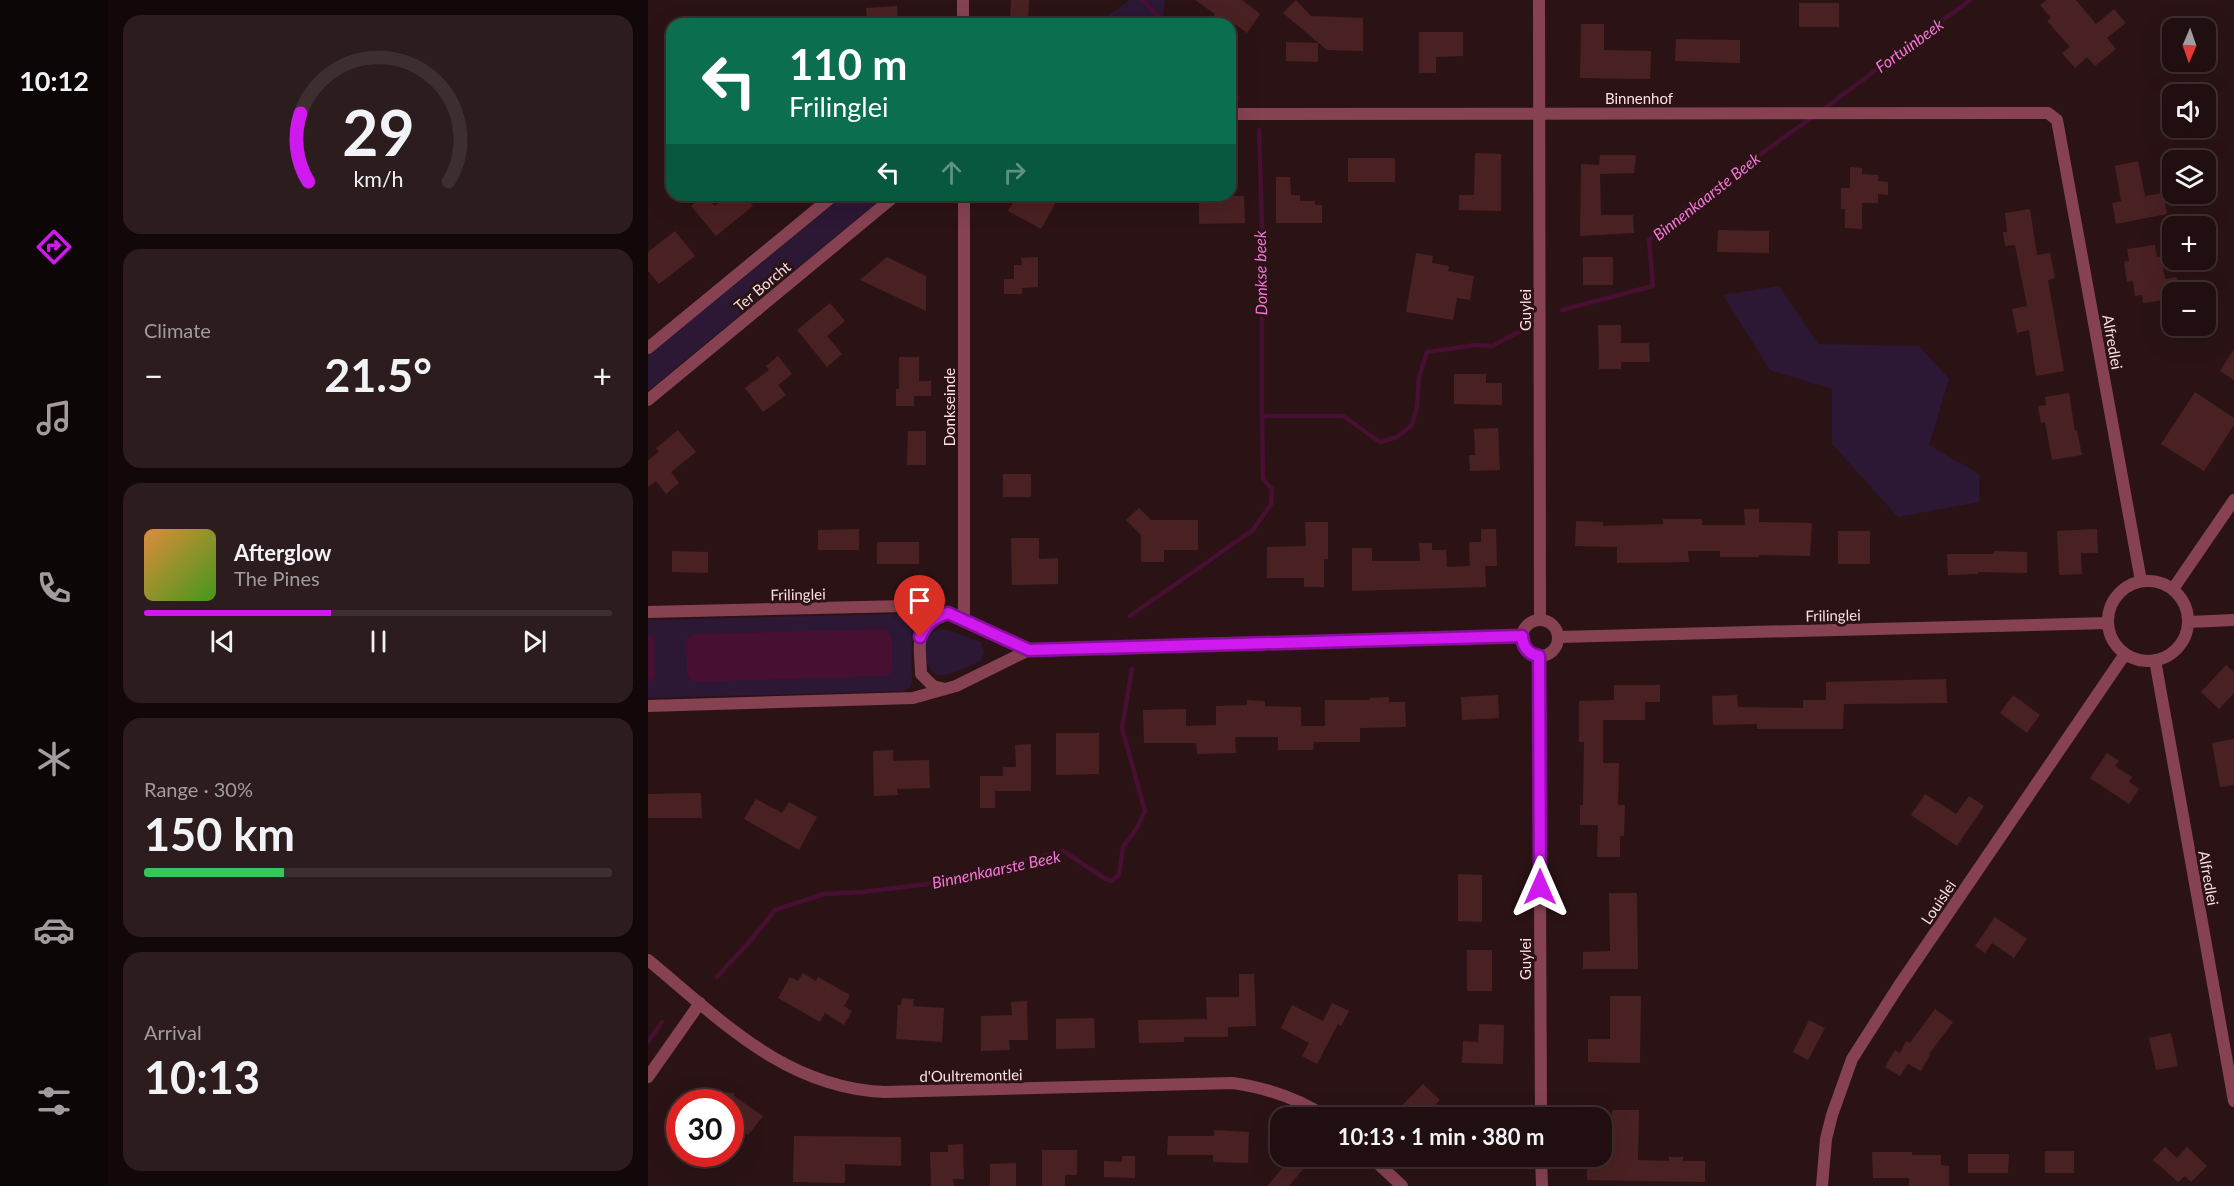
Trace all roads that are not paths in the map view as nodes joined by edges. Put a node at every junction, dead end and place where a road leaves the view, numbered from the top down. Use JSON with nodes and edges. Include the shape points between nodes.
{"nodes":[{"id":1,"x":963,"y":0,"type":"edge"},
{"id":2,"x":1539,"y":0,"type":"edge"},
{"id":3,"x":963,"y":18,"type":"edge"},
{"id":4,"x":1539,"y":113,"type":"junction"},
{"id":5,"x":2048,"y":113,"type":"joint"},
{"id":6,"x":1236,"y":114,"type":"edge"},
{"id":7,"x":827,"y":201,"type":"edge"},
{"id":8,"x":889,"y":201,"type":"edge"},
{"id":9,"x":964,"y":201,"type":"edge"},
{"id":10,"x":648,"y":348,"type":"edge"},
{"id":11,"x":648,"y":400,"type":"edge"},
{"id":12,"x":2234,"y":500,"type":"edge"},
{"id":13,"x":2141,"y":581,"type":"junction"},
{"id":14,"x":2173,"y":589,"type":"junction"},
{"id":15,"x":648,"y":612,"type":"edge"},
{"id":16,"x":948,"y":613,"type":"junction"},
{"id":17,"x":964,"y":619,"type":"junction"},
{"id":18,"x":1540,"y":619,"type":"junction"},
{"id":19,"x":2234,"y":620,"type":"edge"},
{"id":20,"x":2188,"y":622,"type":"junction"},
{"id":21,"x":2108,"y":623,"type":"junction"},
{"id":22,"x":1522,"y":636,"type":"junction"},
{"id":23,"x":1559,"y":637,"type":"junction"},
{"id":24,"x":1029,"y":650,"type":"junction"},
{"id":25,"x":2126,"y":654,"type":"junction"},
{"id":26,"x":1539,"y":656,"type":"junction"},
{"id":27,"x":2155,"y":660,"type":"junction"},
{"id":28,"x":945,"y":689,"type":"junction"},
{"id":29,"x":648,"y":706,"type":"edge"},
{"id":30,"x":648,"y":960,"type":"edge"},
{"id":31,"x":700,"y":1003,"type":"junction"},
{"id":32,"x":648,"y":1077,"type":"edge"},
{"id":33,"x":2234,"y":1101,"type":"edge"},
{"id":34,"x":1308,"y":1107,"type":"edge"},
{"id":35,"x":1541,"y":1107,"type":"edge"},
{"id":36,"x":1382,"y":1167,"type":"edge"},
{"id":37,"x":1541,"y":1167,"type":"edge"},
{"id":38,"x":1402,"y":1186,"type":"edge"},
{"id":39,"x":1542,"y":1186,"type":"edge"},
{"id":40,"x":1821,"y":1186,"type":"edge"}],
"edges":[{"from":1,"to":3,"type":"street"},
{"from":2,"to":4,"type":"street","name":"Guylei"},
{"from":4,"to":5,"type":"street","name":"Binnenhof"},
{"from":4,"to":6,"type":"street","name":"Binnenhof"},
{"from":4,"to":18,"type":"street","name":"Guylei"},
{"from":5,"to":13,"type":"street","name":"Alfredlei","via":[[2057,120]]},
{"from":7,"to":10,"type":"street","name":"Ter Borcht"},
{"from":8,"to":11,"type":"street","name":"Ter Borcht"},
{"from":9,"to":17,"type":"street","name":"Donkseinde"},
{"from":12,"to":14,"type":"street"},
{"from":13,"to":14,"type":"street","via":[[2158,582]]},
{"from":13,"to":21,"type":"street","via":[[2116,596],[2109,609]]},
{"from":14,"to":20,"type":"street","via":[[2184,603]]},
{"from":15,"to":16,"type":"street","name":"Frilinglei","via":[[905,606]]},
{"from":16,"to":17,"type":"street","name":"Frilinglei"},
{"from":16,"to":28,"type":"street","via":[[926,625],[920,637],[921,674],[933,686]]},
{"from":17,"to":24,"type":"street","name":"Frilinglei"},
{"from":18,"to":22,"type":"street","via":[[1528,623]]},
{"from":18,"to":23,"type":"street","via":[[1549,621]]},
{"from":19,"to":20,"type":"street"},
{"from":20,"to":27,"type":"street","via":[[2179,647]]},
{"from":21,"to":23,"type":"street","name":"Frilinglei"},
{"from":21,"to":25,"type":"street","via":[[2113,641]]},
{"from":22,"to":24,"type":"street","name":"Frilinglei"},
{"from":22,"to":26,"type":"street","via":[[1529,653]]},
{"from":23,"to":26,"type":"street","via":[[1551,653]]},
{"from":24,"to":28,"type":"street","name":"Frilinglei"},
{"from":25,"to":27,"type":"street","via":[[2140,660]]},
{"from":25,"to":40,"type":"street","name":"Louislei","via":[[1852,1059],[1832,1114]]},
{"from":26,"to":35,"type":"street","name":"Guylei"},
{"from":27,"to":33,"type":"street","name":"Alfredlei"},
{"from":28,"to":29,"type":"street","name":"Frilinglei","via":[[913,698]]},
{"from":30,"to":31,"type":"street","name":"d'Oultremontlei"},
{"from":31,"to":32,"type":"street"},
{"from":31,"to":34,"type":"street","name":"d'Oultremontlei","via":[[777,1061],[829,1084],[860,1090],[1233,1083],[1285,1094]]},
{"from":36,"to":38,"type":"street"},
{"from":37,"to":39,"type":"street"}]}
